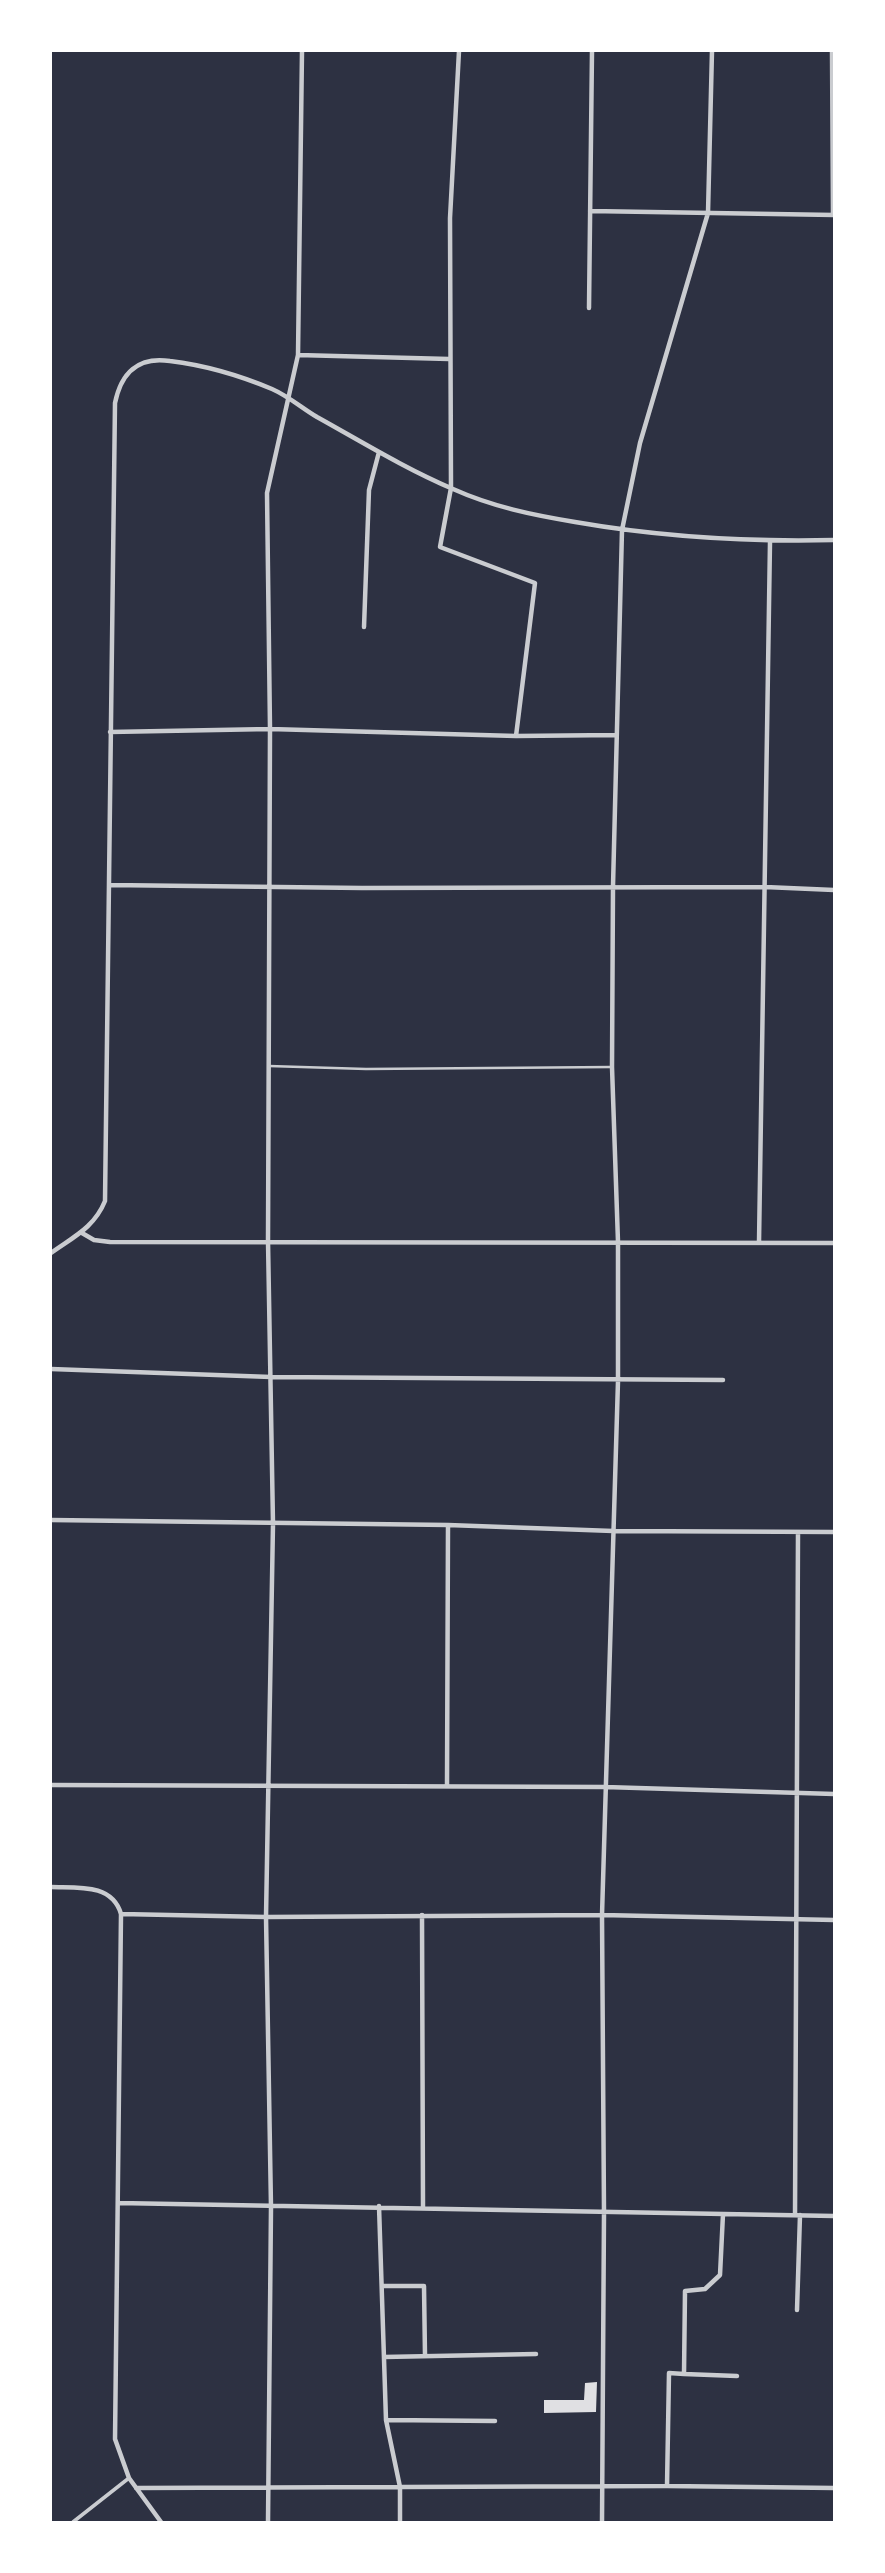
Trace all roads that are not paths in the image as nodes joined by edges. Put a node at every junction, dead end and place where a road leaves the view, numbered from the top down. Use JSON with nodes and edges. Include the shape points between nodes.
{"nodes":[{"id":1,"x":302,"y":51,"type":"edge"},
{"id":2,"x":459,"y":51,"type":"edge"},
{"id":3,"x":592,"y":51,"type":"edge"},
{"id":4,"x":712,"y":51,"type":"edge"},
{"id":5,"x":832,"y":51,"type":"edge"},
{"id":6,"x":590,"y":211,"type":"junction"},
{"id":7,"x":708,"y":213,"type":"junction"},
{"id":8,"x":834,"y":215,"type":"edge"},
{"id":9,"x":589,"y":307,"type":"dead end"},
{"id":10,"x":298,"y":355,"type":"junction"},
{"id":11,"x":449,"y":359,"type":"junction"},
{"id":12,"x":289,"y":398,"type":"junction"},
{"id":13,"x":379,"y":452,"type":"junction"},
{"id":14,"x":451,"y":488,"type":"junction"},
{"id":15,"x":622,"y":530,"type":"junction"},
{"id":16,"x":834,"y":540,"type":"edge"},
{"id":17,"x":770,"y":542,"type":"junction"},
{"id":18,"x":364,"y":627,"type":"dead end"},
{"id":19,"x":270,"y":729,"type":"junction"},
{"id":20,"x":110,"y":732,"type":"junction"},
{"id":21,"x":616,"y":735,"type":"junction"},
{"id":22,"x":516,"y":736,"type":"junction"},
{"id":23,"x":109,"y":886,"type":"junction"},
{"id":24,"x":613,"y":886,"type":"junction"},
{"id":25,"x":765,"y":887,"type":"junction"},
{"id":26,"x":268,"y":888,"type":"junction"},
{"id":27,"x":834,"y":890,"type":"edge"},
{"id":28,"x":268,"y":1066,"type":"junction"},
{"id":29,"x":612,"y":1067,"type":"junction"},
{"id":30,"x":82,"y":1233,"type":"junction"},
{"id":31,"x":268,"y":1241,"type":"junction"},
{"id":32,"x":618,"y":1242,"type":"junction"},
{"id":33,"x":760,"y":1242,"type":"junction"},
{"id":34,"x":834,"y":1243,"type":"edge"},
{"id":35,"x":51,"y":1253,"type":"edge"},
{"id":36,"x":51,"y":1369,"type":"edge"},
{"id":37,"x":271,"y":1377,"type":"junction"},
{"id":38,"x":723,"y":1380,"type":"dead end"},
{"id":39,"x":618,"y":1381,"type":"junction"},
{"id":40,"x":51,"y":1520,"type":"edge"},
{"id":41,"x":273,"y":1524,"type":"junction"},
{"id":42,"x":448,"y":1525,"type":"junction"},
{"id":43,"x":613,"y":1531,"type":"junction"},
{"id":44,"x":798,"y":1532,"type":"junction"},
{"id":45,"x":834,"y":1532,"type":"edge"},
{"id":46,"x":51,"y":1785,"type":"edge"},
{"id":47,"x":270,"y":1785,"type":"junction"},
{"id":48,"x":447,"y":1786,"type":"junction"},
{"id":49,"x":605,"y":1787,"type":"junction"},
{"id":50,"x":794,"y":1793,"type":"junction"},
{"id":51,"x":834,"y":1794,"type":"edge"},
{"id":52,"x":51,"y":1887,"type":"edge"},
{"id":53,"x":121,"y":1914,"type":"junction"},
{"id":54,"x":422,"y":1915,"type":"junction"},
{"id":55,"x":602,"y":1915,"type":"junction"},
{"id":56,"x":266,"y":1917,"type":"junction"},
{"id":57,"x":797,"y":1919,"type":"junction"},
{"id":58,"x":834,"y":1920,"type":"edge"},
{"id":59,"x":118,"y":2203,"type":"junction"},
{"id":60,"x":379,"y":2206,"type":"junction"},
{"id":61,"x":271,"y":2207,"type":"junction"},
{"id":62,"x":423,"y":2208,"type":"junction"},
{"id":63,"x":604,"y":2213,"type":"junction"},
{"id":64,"x":723,"y":2214,"type":"junction"},
{"id":65,"x":797,"y":2215,"type":"junction"},
{"id":66,"x":834,"y":2216,"type":"edge"},
{"id":67,"x":382,"y":2286,"type":"junction"},
{"id":68,"x":797,"y":2310,"type":"dead end"},
{"id":69,"x":536,"y":2354,"type":"dead end"},
{"id":70,"x":425,"y":2356,"type":"junction"},
{"id":71,"x":384,"y":2357,"type":"junction"},
{"id":72,"x":684,"y":2374,"type":"junction"},
{"id":73,"x":737,"y":2376,"type":"dead end"},
{"id":74,"x":386,"y":2420,"type":"junction"},
{"id":75,"x":495,"y":2420,"type":"dead end"},
{"id":76,"x":129,"y":2478,"type":"junction"},
{"id":77,"x":667,"y":2486,"type":"junction"},
{"id":78,"x":268,"y":2487,"type":"junction"},
{"id":79,"x":400,"y":2487,"type":"junction"},
{"id":80,"x":603,"y":2487,"type":"junction"},
{"id":81,"x":136,"y":2488,"type":"junction"},
{"id":82,"x":834,"y":2488,"type":"edge"},
{"id":83,"x":73,"y":2522,"type":"edge"},
{"id":84,"x":161,"y":2522,"type":"edge"},
{"id":85,"x":268,"y":2522,"type":"edge"},
{"id":86,"x":400,"y":2522,"type":"edge"},
{"id":87,"x":602,"y":2522,"type":"edge"}],
"edges":[{"from":1,"to":10,"type":"street"},
{"from":2,"to":11,"type":"street","via":[[450,218]]},
{"from":3,"to":6,"type":"street"},
{"from":4,"to":7,"type":"street"},
{"from":5,"to":8,"type":"street"},
{"from":6,"to":7,"type":"street"},
{"from":6,"to":9,"type":"street"},
{"from":7,"to":8,"type":"street"},
{"from":7,"to":15,"type":"street","via":[[640,443]]},
{"from":10,"to":11,"type":"street"},
{"from":10,"to":12,"type":"street"},
{"from":11,"to":14,"type":"street"},
{"from":12,"to":13,"type":"street"},
{"from":12,"to":19,"type":"street","via":[[267,493]]},
{"from":12,"to":20,"type":"street","via":[[170,360],[136,364],[124,376],[115,402]]},
{"from":13,"to":14,"type":"street"},
{"from":13,"to":18,"type":"street","via":[[369,490]]},
{"from":14,"to":15,"type":"street","via":[[494,506]]},
{"from":14,"to":22,"type":"street","via":[[440,547],[535,583]]},
{"from":15,"to":17,"type":"street"},
{"from":15,"to":21,"type":"street"},
{"from":16,"to":17,"type":"street"},
{"from":17,"to":25,"type":"street"},
{"from":19,"to":20,"type":"street"},
{"from":19,"to":22,"type":"street"},
{"from":19,"to":26,"type":"street"},
{"from":20,"to":23,"type":"street"},
{"from":21,"to":22,"type":"street"},
{"from":21,"to":24,"type":"street"},
{"from":23,"to":26,"type":"street"},
{"from":23,"to":30,"type":"street","via":[[106,1182],[100,1213]]},
{"from":24,"to":25,"type":"street"},
{"from":24,"to":26,"type":"street"},
{"from":24,"to":29,"type":"street"},
{"from":25,"to":27,"type":"street"},
{"from":25,"to":33,"type":"street"},
{"from":26,"to":28,"type":"street"},
{"from":28,"to":29,"type":"lane"},
{"from":28,"to":31,"type":"street"},
{"from":29,"to":32,"type":"street"},
{"from":30,"to":31,"type":"street","via":[[110,1242]]},
{"from":30,"to":35,"type":"street"},
{"from":31,"to":32,"type":"street"},
{"from":31,"to":37,"type":"street"},
{"from":32,"to":33,"type":"street"},
{"from":32,"to":39,"type":"street"},
{"from":33,"to":34,"type":"street"},
{"from":36,"to":37,"type":"street"},
{"from":37,"to":39,"type":"street"},
{"from":37,"to":41,"type":"street"},
{"from":38,"to":39,"type":"street"},
{"from":39,"to":43,"type":"street"},
{"from":40,"to":41,"type":"street"},
{"from":41,"to":42,"type":"street"},
{"from":41,"to":47,"type":"street"},
{"from":42,"to":43,"type":"street"},
{"from":42,"to":48,"type":"street"},
{"from":43,"to":44,"type":"street"},
{"from":43,"to":49,"type":"street"},
{"from":44,"to":45,"type":"street"},
{"from":44,"to":50,"type":"street"},
{"from":46,"to":47,"type":"street"},
{"from":47,"to":48,"type":"street"},
{"from":47,"to":56,"type":"street"},
{"from":48,"to":49,"type":"street"},
{"from":49,"to":50,"type":"street"},
{"from":49,"to":55,"type":"street"},
{"from":50,"to":51,"type":"street"},
{"from":50,"to":57,"type":"street"},
{"from":52,"to":53,"type":"street","via":[[109,1894]]},
{"from":53,"to":56,"type":"street"},
{"from":53,"to":59,"type":"street"},
{"from":54,"to":55,"type":"street"},
{"from":54,"to":56,"type":"street"},
{"from":54,"to":62,"type":"street"},
{"from":55,"to":57,"type":"street"},
{"from":55,"to":63,"type":"street"},
{"from":56,"to":61,"type":"street"},
{"from":57,"to":58,"type":"street"},
{"from":57,"to":65,"type":"street"},
{"from":59,"to":61,"type":"street"},
{"from":59,"to":76,"type":"street","via":[[115,2439]]},
{"from":60,"to":61,"type":"street"},
{"from":60,"to":62,"type":"street"},
{"from":60,"to":67,"type":"street"},
{"from":61,"to":78,"type":"street"},
{"from":62,"to":63,"type":"street"},
{"from":63,"to":64,"type":"street"},
{"from":63,"to":80,"type":"street"},
{"from":64,"to":65,"type":"street"},
{"from":64,"to":72,"type":"street","via":[[720,2275],[705,2289],[685,2291]]},
{"from":65,"to":66,"type":"street"},
{"from":65,"to":68,"type":"street"},
{"from":67,"to":70,"type":"street","via":[[424,2286]]},
{"from":67,"to":71,"type":"street"},
{"from":69,"to":70,"type":"street"},
{"from":70,"to":71,"type":"street"},
{"from":71,"to":74,"type":"street"},
{"from":72,"to":73,"type":"street"},
{"from":72,"to":77,"type":"street","via":[[669,2373]]},
{"from":74,"to":75,"type":"street"},
{"from":74,"to":79,"type":"street"},
{"from":76,"to":81,"type":"street"},
{"from":76,"to":83,"type":"street"},
{"from":77,"to":80,"type":"street"},
{"from":77,"to":82,"type":"street"},
{"from":78,"to":79,"type":"street"},
{"from":78,"to":81,"type":"street"},
{"from":78,"to":85,"type":"street"},
{"from":79,"to":80,"type":"street"},
{"from":79,"to":86,"type":"street"},
{"from":80,"to":87,"type":"street"},
{"from":81,"to":84,"type":"street"}]}
